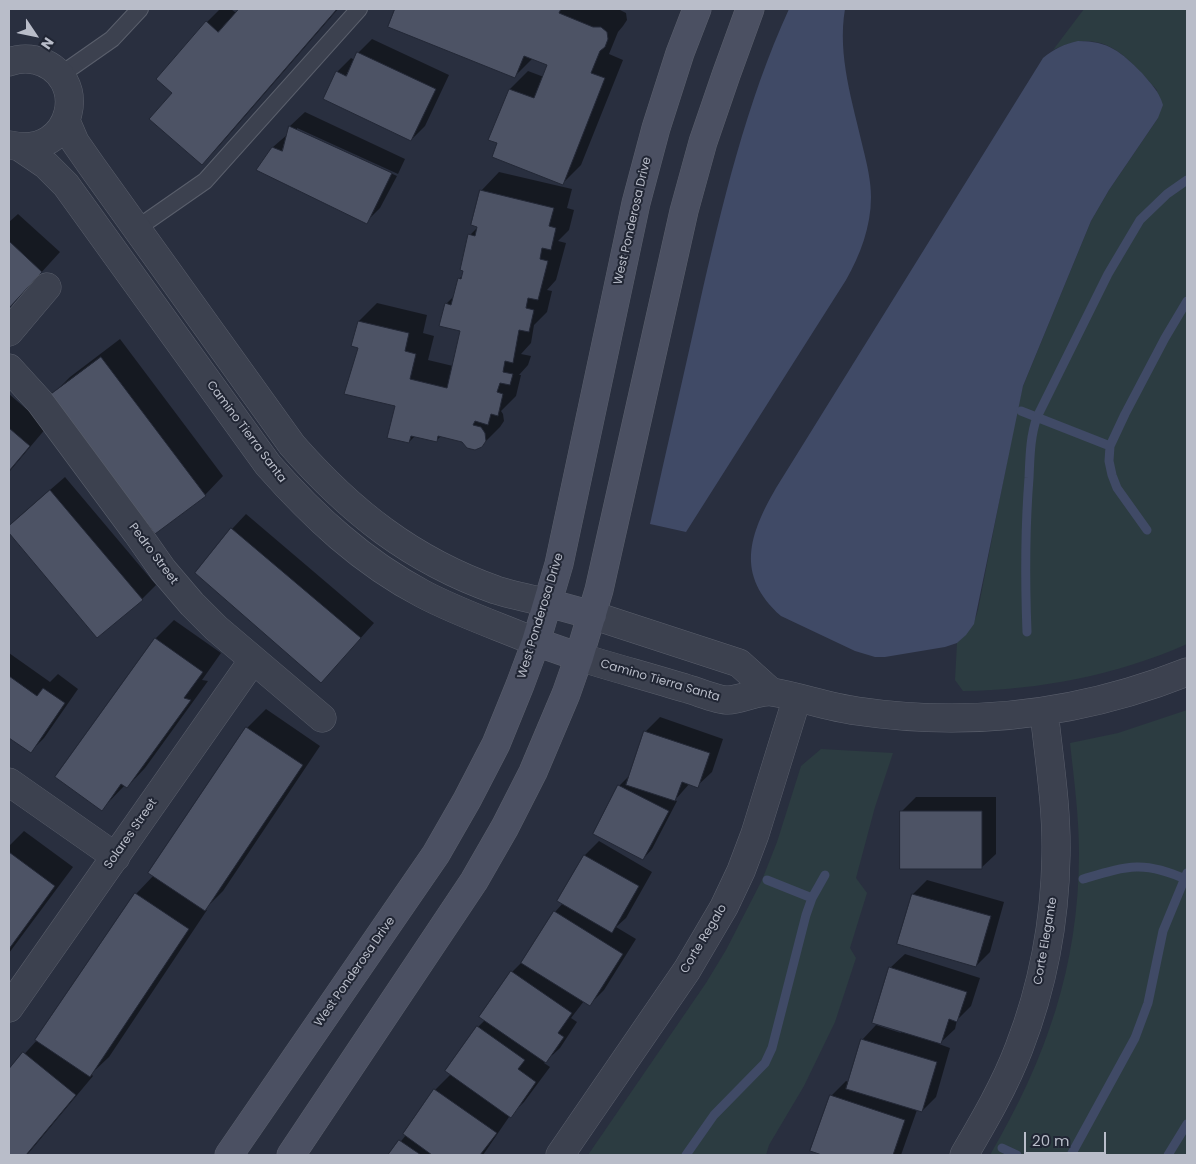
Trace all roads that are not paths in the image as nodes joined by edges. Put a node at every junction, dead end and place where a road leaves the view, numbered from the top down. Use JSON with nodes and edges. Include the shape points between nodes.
{"nodes":[{"id":1,"x":140,"y":9,"type":"edge"},
{"id":2,"x":359,"y":9,"type":"edge"},
{"id":3,"x":697,"y":9,"type":"edge"},
{"id":4,"x":750,"y":9,"type":"edge"},
{"id":5,"x":9,"y":62,"type":"edge"},
{"id":6,"x":59,"y":76,"type":"junction"},
{"id":7,"x":66,"y":121,"type":"junction"},
{"id":8,"x":15,"y":146,"type":"edge"},
{"id":9,"x":136,"y":229,"type":"junction"},
{"id":10,"x":47,"y":287,"type":"dead end"},
{"id":11,"x":9,"y":332,"type":"edge"},
{"id":12,"x":9,"y":368,"type":"edge"},
{"id":13,"x":548,"y":603,"type":"junction"},
{"id":14,"x":592,"y":614,"type":"junction"},
{"id":15,"x":536,"y":642,"type":"junction"},
{"id":16,"x":579,"y":657,"type":"junction"},
{"id":17,"x":254,"y":660,"type":"junction"},
{"id":18,"x":1187,"y":672,"type":"edge"},
{"id":19,"x":770,"y":692,"type":"junction"},
{"id":20,"x":797,"y":698,"type":"junction"},
{"id":21,"x":1044,"y":711,"type":"junction"},
{"id":22,"x":322,"y":718,"type":"dead end"},
{"id":23,"x":9,"y":782,"type":"edge"},
{"id":24,"x":116,"y":857,"type":"junction"},
{"id":25,"x":9,"y":1008,"type":"edge"},
{"id":26,"x":229,"y":1155,"type":"edge"},
{"id":27,"x":291,"y":1155,"type":"edge"},
{"id":28,"x":560,"y":1155,"type":"edge"},
{"id":29,"x":964,"y":1155,"type":"edge"}],
"edges":[{"from":1,"to":6,"type":"lane","via":[[112,39]]},
{"from":2,"to":9,"type":"lane","via":[[205,181]]},
{"from":3,"to":13,"type":"main road","name":"West Ponderosa Drive","via":[[656,128],[636,203]]},
{"from":4,"to":14,"type":"main road","via":[[703,142],[684,211]]},
{"from":5,"to":6,"type":"street","via":[[29,59],[43,62]]},
{"from":6,"to":7,"type":"street","via":[[64,80],[68,93],[70,107]]},
{"from":7,"to":8,"type":"street","via":[[48,142],[35,147]]},
{"from":7,"to":9,"type":"street","via":[[90,165]]},
{"from":8,"to":15,"type":"street","name":"Camino Tierra Santa","via":[[46,165],[66,185],[268,464],[324,524],[372,562],[422,593]]},
{"from":9,"to":13,"type":"street","via":[[292,445],[347,502],[405,546],[436,564],[469,580]]},
{"from":10,"to":11,"type":"street"},
{"from":12,"to":17,"type":"street","name":"Pedro Street","via":[[40,402],[163,570],[216,628]]},
{"from":13,"to":14,"type":"main road"},
{"from":13,"to":15,"type":"main road","name":"West Ponderosa Drive"},
{"from":14,"to":16,"type":"main road"},
{"from":14,"to":19,"type":"street","via":[[739,663]]},
{"from":15,"to":16,"type":"main road"},
{"from":15,"to":26,"type":"main road","name":"West Ponderosa Drive","via":[[496,744],[436,854]]},
{"from":16,"to":19,"type":"street","name":"Camino Tierra Santa","via":[[727,700]]},
{"from":16,"to":27,"type":"main road","via":[[533,772],[501,835],[474,881]]},
{"from":17,"to":22,"type":"street","name":"Pedro Street"},
{"from":17,"to":24,"type":"street","name":"Solares Street"},
{"from":18,"to":21,"type":"street","name":"Camino Tierra Santa","via":[[1109,699]]},
{"from":19,"to":20,"type":"street","name":"Camino Tierra Santa"},
{"from":20,"to":21,"type":"street","name":"Camino Tierra Santa","via":[[855,711],[906,717],[1008,716]]},
{"from":20,"to":28,"type":"street","name":"Corte Regalo","via":[[755,834],[724,907],[687,970]]},
{"from":21,"to":29,"type":"street","name":"Corte Elegante","via":[[1056,853],[1055,892],[1046,958],[1019,1048],[1002,1087]]},
{"from":23,"to":24,"type":"street"},
{"from":24,"to":25,"type":"street","name":"Solares Street"}]}
